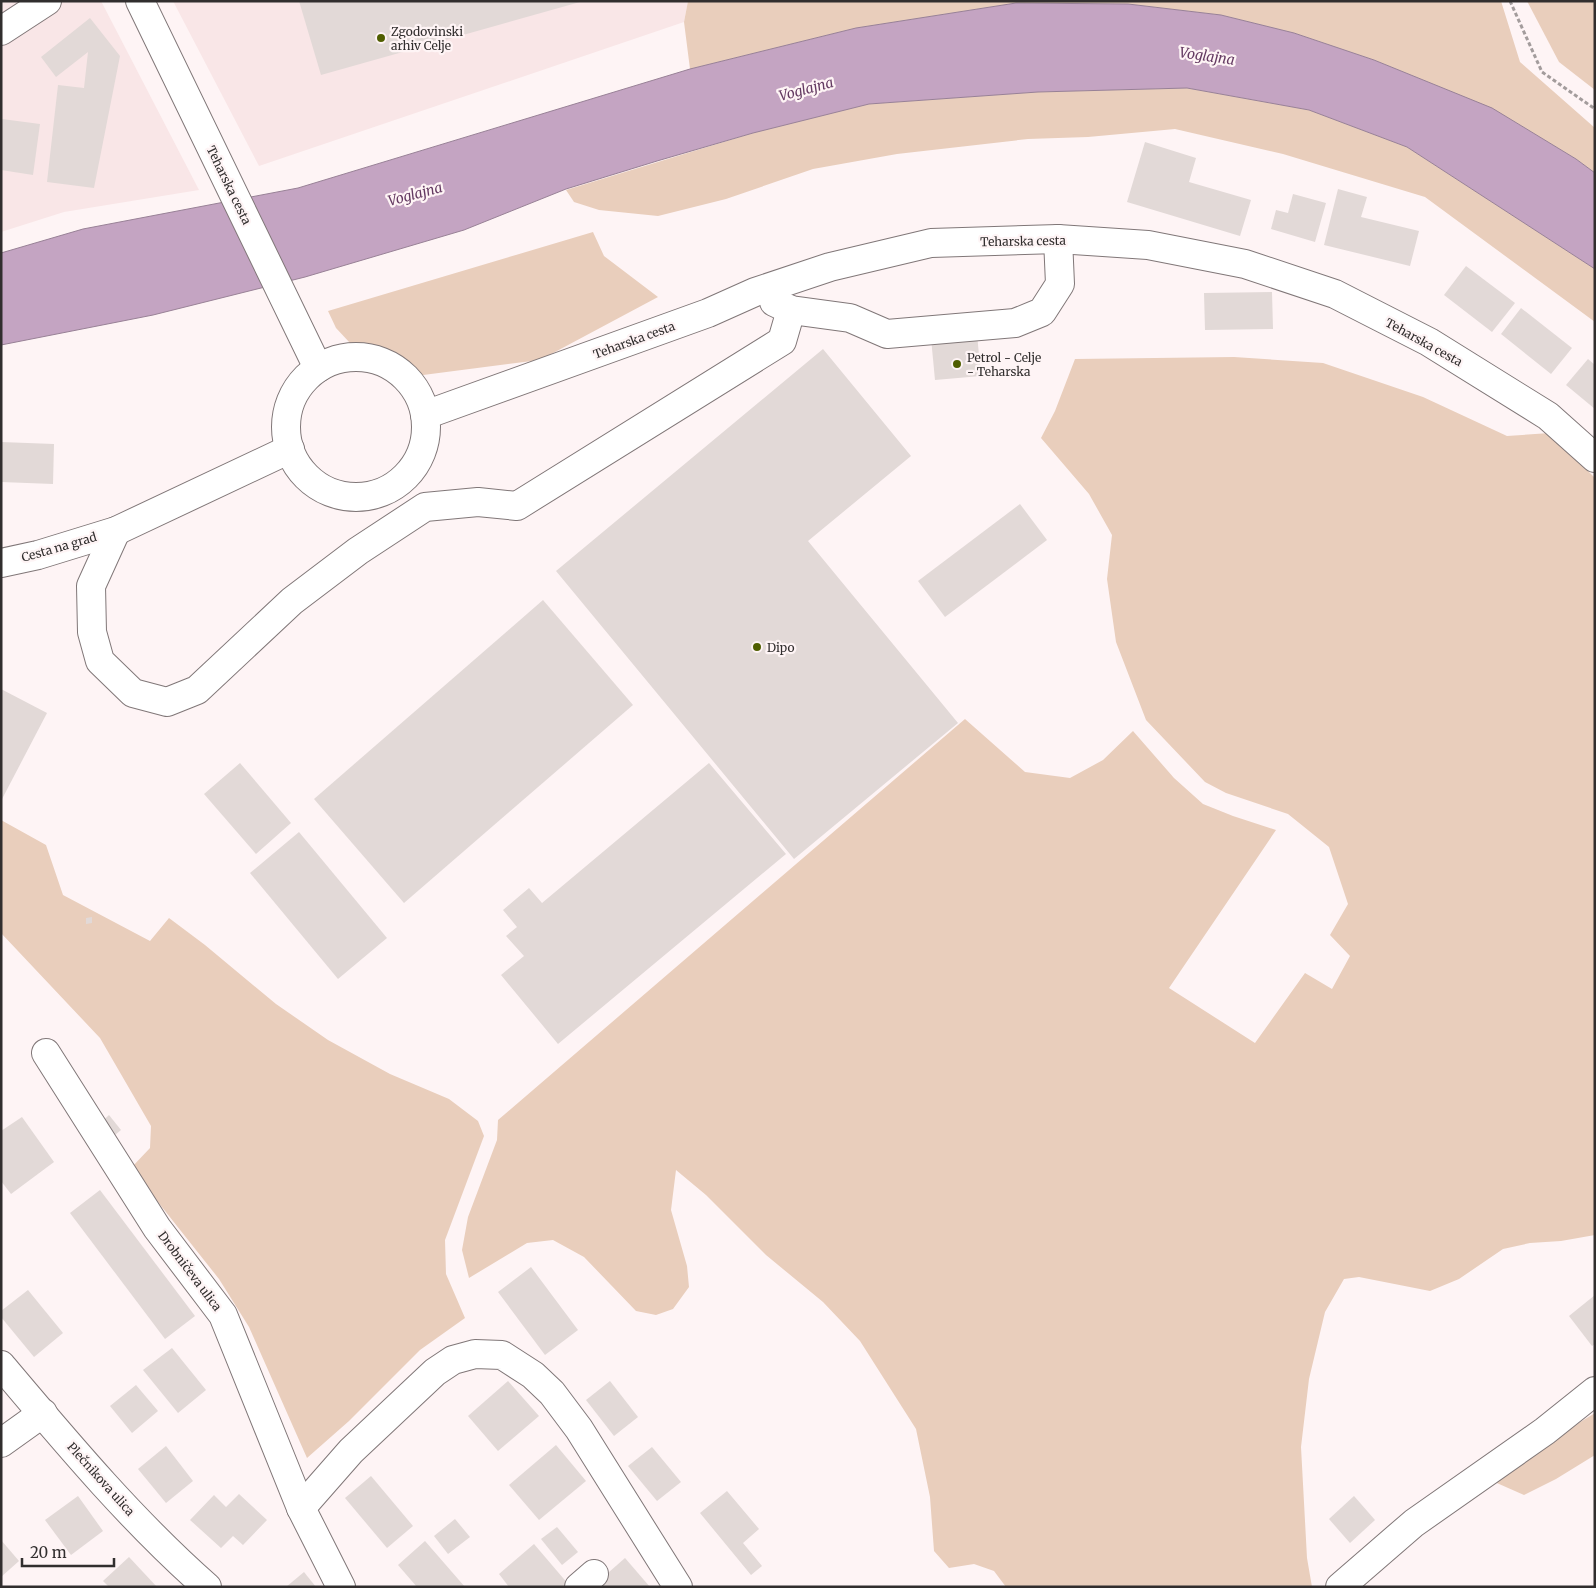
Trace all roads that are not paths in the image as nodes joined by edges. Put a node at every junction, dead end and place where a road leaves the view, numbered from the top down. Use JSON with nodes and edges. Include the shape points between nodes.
{"nodes":[{"id":1,"x":47,"y":1,"type":"edge"},
{"id":2,"x":140,"y":1,"type":"edge"},
{"id":3,"x":1,"y":31,"type":"edge"},
{"id":4,"x":1058,"y":239,"type":"junction"},
{"id":5,"x":755,"y":292,"type":"junction"},
{"id":6,"x":791,"y":310,"type":"junction"},
{"id":7,"x":317,"y":363,"type":"junction"},
{"id":8,"x":425,"y":415,"type":"junction"},
{"id":9,"x":290,"y":449,"type":"junction"},
{"id":10,"x":1595,"y":458,"type":"edge"},
{"id":11,"x":116,"y":531,"type":"junction"},
{"id":12,"x":1,"y":563,"type":"edge"},
{"id":13,"x":46,"y":1053,"type":"dead end"},
{"id":14,"x":1,"y":1365,"type":"edge"},
{"id":15,"x":1595,"y":1391,"type":"edge"},
{"id":16,"x":42,"y":1414,"type":"junction"},
{"id":17,"x":1,"y":1443,"type":"edge"},
{"id":18,"x":301,"y":1508,"type":"junction"},
{"id":19,"x":207,"y":1587,"type":"edge"},
{"id":20,"x":341,"y":1587,"type":"edge"},
{"id":21,"x":678,"y":1587,"type":"edge"},
{"id":22,"x":1340,"y":1587,"type":"edge"}],
"edges":[{"from":1,"to":3,"type":"street"},
{"from":2,"to":7,"type":"street","name":"Teharska cesta"},
{"from":4,"to":5,"type":"street","name":"Teharska cesta","via":[[930,243],[830,267]]},
{"from":4,"to":6,"type":"street","via":[[1060,284],[1042,312],[1015,323],[887,334],[850,318]]},
{"from":4,"to":10,"type":"street","name":"Teharska cesta","via":[[1148,245],[1245,264],[1335,294],[1429,342],[1548,416]]},
{"from":5,"to":6,"type":"street"},
{"from":5,"to":8,"type":"street","name":"Teharska cesta","via":[[708,313]]},
{"from":6,"to":11,"type":"street","via":[[782,341],[517,506],[478,502],[425,507],[358,551],[292,601],[197,690],[167,702],[133,693],[100,661],[92,632],[91,586]]},
{"from":7,"to":8,"type":"street","via":[[362,357],[384,363],[403,376],[418,394]]},
{"from":7,"to":9,"type":"street","via":[[290,404],[286,427]]},
{"from":8,"to":9,"type":"street","via":[[426,439],[418,461],[404,479],[384,492],[362,497],[339,495],[318,486],[301,470]]},
{"from":9,"to":11,"type":"street"},
{"from":11,"to":12,"type":"street","name":"Cesta na grad"},
{"from":13,"to":18,"type":"street","name":"Drobničeva ulica","via":[[157,1228],[223,1315]]},
{"from":14,"to":16,"type":"street","name":"Plečnikova ulica"},
{"from":15,"to":22,"type":"street","via":[[1538,1436],[1414,1524]]},
{"from":16,"to":17,"type":"street"},
{"from":16,"to":19,"type":"street","name":"Plečnikova ulica","via":[[170,1555]]},
{"from":18,"to":20,"type":"street","name":"Drobničeva ulica"},
{"from":18,"to":21,"type":"street","via":[[350,1451],[435,1372],[453,1360],[475,1354],[502,1355],[533,1375],[552,1393],[579,1429]]}]}
